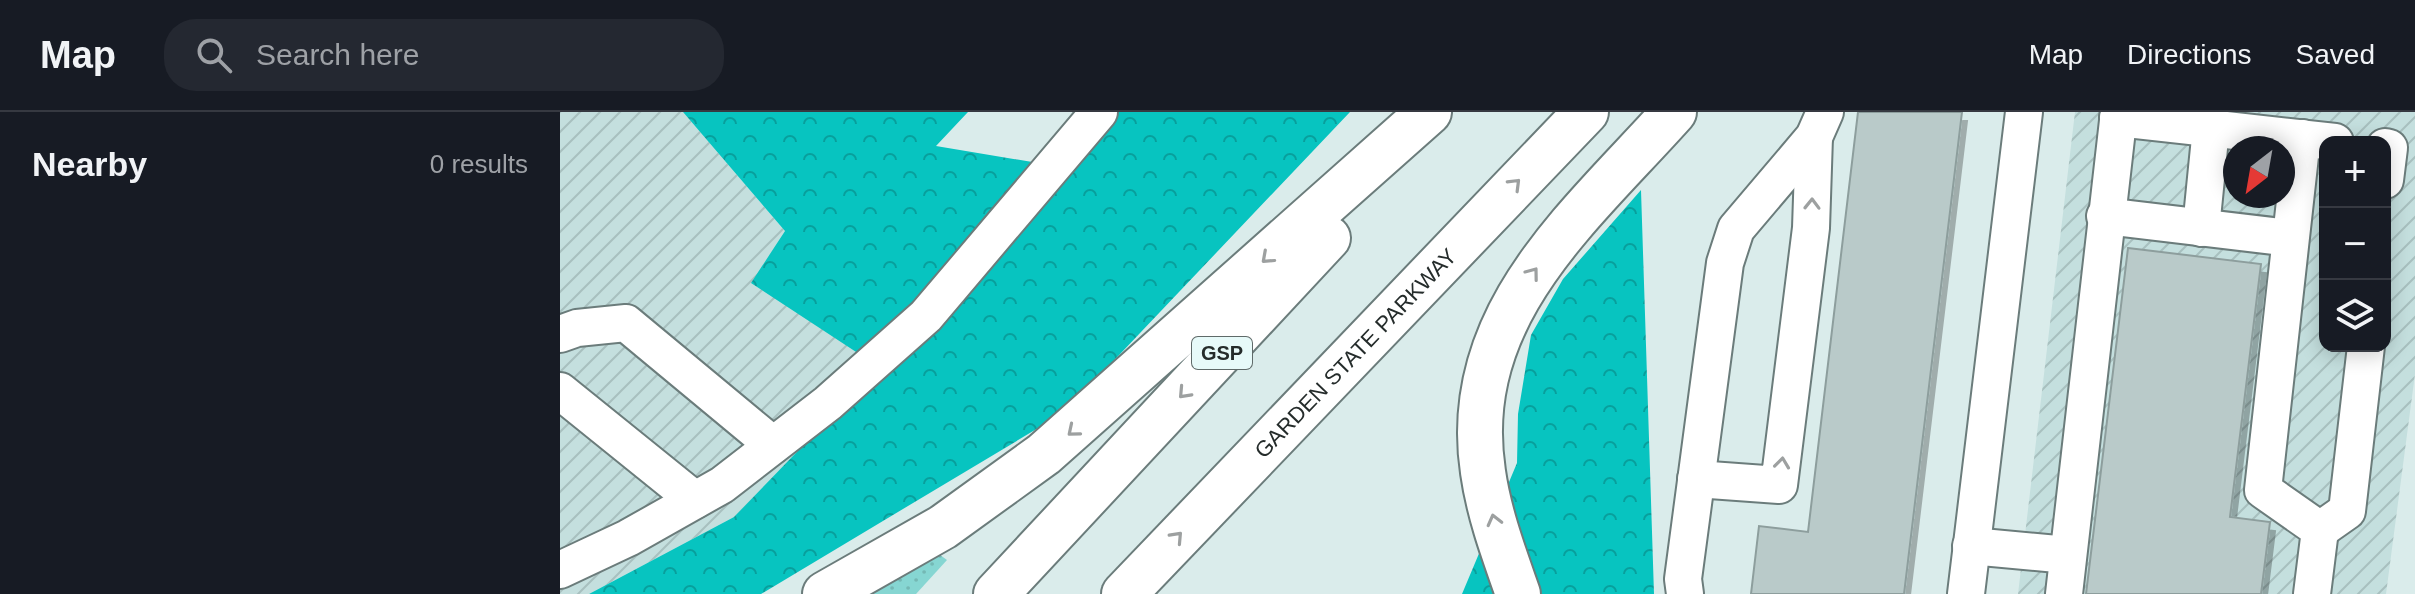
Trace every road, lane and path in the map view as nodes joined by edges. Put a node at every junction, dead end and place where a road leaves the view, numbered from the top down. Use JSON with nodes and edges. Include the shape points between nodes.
{"nodes":[{"id":1,"x":1099,"y":112,"type":"edge"},
{"id":2,"x":1429,"y":112,"type":"edge"},
{"id":3,"x":1449,"y":112,"type":"edge"},
{"id":4,"x":1586,"y":112,"type":"edge"},
{"id":5,"x":1674,"y":112,"type":"edge"},
{"id":6,"x":2024,"y":112,"type":"edge"},
{"id":7,"x":2118,"y":115,"type":"edge"},
{"id":8,"x":1819,"y":125,"type":"edge"},
{"id":9,"x":2211,"y":128,"type":"junction"},
{"id":10,"x":2319,"y":140,"type":"edge"},
{"id":11,"x":2105,"y":216,"type":"junction"},
{"id":12,"x":2201,"y":228,"type":"junction"},
{"id":13,"x":2290,"y":238,"type":"junction"},
{"id":14,"x":560,"y":334,"type":"edge"},
{"id":15,"x":2365,"y":352,"type":"edge"},
{"id":16,"x":560,"y":391,"type":"edge"},
{"id":17,"x":773,"y":445,"type":"junction"},
{"id":18,"x":1696,"y":479,"type":"junction"},
{"id":19,"x":695,"y":500,"type":"junction"},
{"id":20,"x":2320,"y":530,"type":"junction"},
{"id":21,"x":1971,"y":546,"type":"junction"},
{"id":22,"x":2068,"y":555,"type":"junction"},
{"id":23,"x":560,"y":570,"type":"edge"},
{"id":24,"x":825,"y":594,"type":"edge"},
{"id":25,"x":996,"y":594,"type":"edge"},
{"id":26,"x":1124,"y":594,"type":"edge"},
{"id":27,"x":1518,"y":594,"type":"edge"},
{"id":28,"x":1685,"y":594,"type":"edge"},
{"id":29,"x":1966,"y":594,"type":"edge"},
{"id":30,"x":2064,"y":594,"type":"edge"},
{"id":31,"x":2312,"y":594,"type":"edge"}],
"edges":[{"from":1,"to":17,"type":"lane","via":[[926,316]]},
{"from":2,"to":24,"type":"highway","one_way":true,"via":[[1044,454],[931,534]]},
{"from":3,"to":25,"type":"highway","number":"GSP","one_way":true},
{"from":26,"to":4,"type":"highway","name":"GARDEN STATE PARKWAY","one_way":true},
{"from":27,"to":5,"type":"highway","one_way":true,"via":[[1483,473],[1481,410],[1494,345],[1512,304],[1541,263]]},
{"from":6,"to":21,"type":"lane"},
{"from":7,"to":9,"type":"lane"},
{"from":7,"to":11,"type":"lane"},
{"from":8,"to":18,"type":"lane","via":[[1736,229],[1725,263]]},
{"from":18,"to":8,"type":"lane","one_way":true,"via":[[1779,485]]},
{"from":9,"to":10,"type":"lane"},
{"from":9,"to":12,"type":"lane"},
{"from":10,"to":13,"type":"lane"},
{"from":11,"to":12,"type":"lane"},
{"from":11,"to":22,"type":"lane"},
{"from":12,"to":13,"type":"lane"},
{"from":13,"to":20,"type":"lane","via":[[2263,490]]},
{"from":14,"to":17,"type":"lane","via":[[626,323]]},
{"from":15,"to":20,"type":"lane","via":[[2347,511]]},
{"from":16,"to":19,"type":"lane"},
{"from":17,"to":19,"type":"lane"},
{"from":18,"to":28,"type":"lane"},
{"from":19,"to":23,"type":"lane"},
{"from":20,"to":31,"type":"lane"},
{"from":21,"to":22,"type":"lane"},
{"from":21,"to":29,"type":"lane"},
{"from":22,"to":30,"type":"lane"}]}
